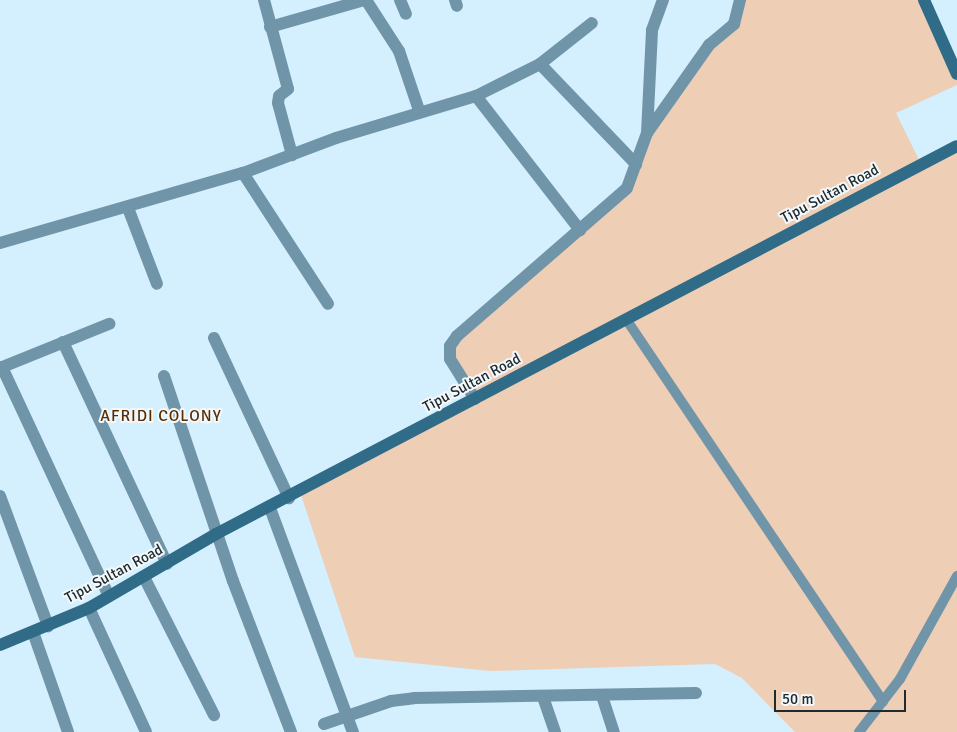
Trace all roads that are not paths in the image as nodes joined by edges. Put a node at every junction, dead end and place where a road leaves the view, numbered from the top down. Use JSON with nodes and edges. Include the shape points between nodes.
{"nodes":[{"id":1,"x":264,"y":0,"type":"edge"},
{"id":2,"x":365,"y":0,"type":"edge"},
{"id":3,"x":400,"y":0,"type":"edge"},
{"id":4,"x":663,"y":0,"type":"edge"},
{"id":5,"x":740,"y":0,"type":"edge"},
{"id":6,"x":924,"y":0,"type":"edge"},
{"id":7,"x":406,"y":14,"type":"dead end"},
{"id":8,"x":592,"y":23,"type":"dead end"},
{"id":9,"x":270,"y":26,"type":"junction"},
{"id":10,"x":540,"y":64,"type":"junction"},
{"id":11,"x":957,"y":74,"type":"edge"},
{"id":12,"x":476,"y":96,"type":"junction"},
{"id":13,"x":420,"y":113,"type":"junction"},
{"id":14,"x":647,"y":134,"type":"junction"},
{"id":15,"x":957,"y":146,"type":"edge"},
{"id":16,"x":292,"y":155,"type":"junction"},
{"id":17,"x":636,"y":164,"type":"junction"},
{"id":18,"x":243,"y":173,"type":"junction"},
{"id":19,"x":128,"y":208,"type":"junction"},
{"id":20,"x":580,"y":230,"type":"junction"},
{"id":21,"x":0,"y":243,"type":"edge"},
{"id":22,"x":157,"y":284,"type":"dead end"},
{"id":23,"x":328,"y":304,"type":"dead end"},
{"id":24,"x":626,"y":320,"type":"junction"},
{"id":25,"x":109,"y":324,"type":"dead end"},
{"id":26,"x":214,"y":338,"type":"dead end"},
{"id":27,"x":63,"y":342,"type":"junction"},
{"id":28,"x":1,"y":367,"type":"edge"},
{"id":29,"x":164,"y":376,"type":"dead end"},
{"id":30,"x":476,"y":399,"type":"junction"},
{"id":31,"x":0,"y":496,"type":"edge"},
{"id":32,"x":289,"y":498,"type":"junction"},
{"id":33,"x":270,"y":508,"type":"junction"},
{"id":34,"x":216,"y":534,"type":"junction"},
{"id":35,"x":167,"y":564,"type":"junction"},
{"id":36,"x":144,"y":576,"type":"junction"},
{"id":37,"x":957,"y":576,"type":"edge"},
{"id":38,"x":109,"y":596,"type":"junction"},
{"id":39,"x":89,"y":608,"type":"junction"},
{"id":40,"x":48,"y":626,"type":"junction"},
{"id":41,"x":33,"y":632,"type":"junction"},
{"id":42,"x":0,"y":645,"type":"edge"},
{"id":43,"x":696,"y":693,"type":"dead end"},
{"id":44,"x":602,"y":696,"type":"junction"},
{"id":45,"x":544,"y":697,"type":"junction"},
{"id":46,"x":883,"y":702,"type":"junction"},
{"id":47,"x":214,"y":715,"type":"dead end"},
{"id":48,"x":347,"y":715,"type":"junction"},
{"id":49,"x":324,"y":724,"type":"dead end"},
{"id":50,"x":68,"y":732,"type":"edge"},
{"id":51,"x":146,"y":732,"type":"edge"},
{"id":52,"x":291,"y":732,"type":"edge"},
{"id":53,"x":353,"y":732,"type":"edge"},
{"id":54,"x":554,"y":732,"type":"edge"},
{"id":55,"x":614,"y":732,"type":"edge"},
{"id":56,"x":859,"y":732,"type":"edge"}],
"edges":[{"from":1,"to":9,"type":"street"},
{"from":2,"to":9,"type":"street"},
{"from":2,"to":13,"type":"street","via":[[399,51]]},
{"from":3,"to":7,"type":"street"},
{"from":4,"to":14,"type":"street","via":[[652,30]]},
{"from":5,"to":14,"type":"street","via":[[734,24],[708,45]]},
{"from":6,"to":11,"type":"main road"},
{"from":8,"to":10,"type":"street"},
{"from":9,"to":16,"type":"street","via":[[288,89],[279,96],[278,103]]},
{"from":10,"to":12,"type":"street"},
{"from":10,"to":17,"type":"street"},
{"from":12,"to":13,"type":"street"},
{"from":12,"to":20,"type":"street"},
{"from":13,"to":16,"type":"street"},
{"from":14,"to":17,"type":"street"},
{"from":15,"to":24,"type":"main road","name":"Tipu Sultan Road"},
{"from":16,"to":18,"type":"street"},
{"from":17,"to":20,"type":"street","via":[[627,188]]},
{"from":18,"to":19,"type":"street"},
{"from":18,"to":23,"type":"street"},
{"from":19,"to":21,"type":"street"},
{"from":19,"to":22,"type":"street"},
{"from":20,"to":30,"type":"street","via":[[457,336],[450,346],[450,359]]},
{"from":24,"to":30,"type":"main road","name":"Tipu Sultan Road"},
{"from":24,"to":46,"type":"lane"},
{"from":25,"to":27,"type":"street"},
{"from":26,"to":32,"type":"street"},
{"from":27,"to":28,"type":"street"},
{"from":27,"to":35,"type":"street"},
{"from":28,"to":38,"type":"street"},
{"from":29,"to":34,"type":"street"},
{"from":30,"to":32,"type":"main road","name":"Tipu Sultan Road"},
{"from":31,"to":40,"type":"street"},
{"from":32,"to":33,"type":"main road","name":"Tipu Sultan Road"},
{"from":33,"to":34,"type":"main road","name":"Tipu Sultan Road"},
{"from":33,"to":48,"type":"street"},
{"from":34,"to":35,"type":"main road","name":"Tipu Sultan Road"},
{"from":34,"to":52,"type":"street"},
{"from":35,"to":36,"type":"main road","name":"Tipu Sultan Road"},
{"from":36,"to":38,"type":"main road","name":"Tipu Sultan Road"},
{"from":36,"to":47,"type":"street"},
{"from":37,"to":46,"type":"lane","via":[[900,679]]},
{"from":38,"to":39,"type":"main road","name":"Tipu Sultan Road"},
{"from":39,"to":40,"type":"main road","name":"Tipu Sultan Road"},
{"from":39,"to":51,"type":"street"},
{"from":40,"to":41,"type":"main road","name":"Tipu Sultan Road"},
{"from":41,"to":42,"type":"main road","name":"Tipu Sultan Road"},
{"from":41,"to":50,"type":"street"},
{"from":43,"to":44,"type":"street"},
{"from":44,"to":45,"type":"street"},
{"from":44,"to":55,"type":"street"},
{"from":45,"to":48,"type":"street","via":[[414,698],[391,701]]},
{"from":45,"to":54,"type":"street"},
{"from":46,"to":56,"type":"lane"},
{"from":48,"to":49,"type":"street"},
{"from":48,"to":53,"type":"street"}]}
